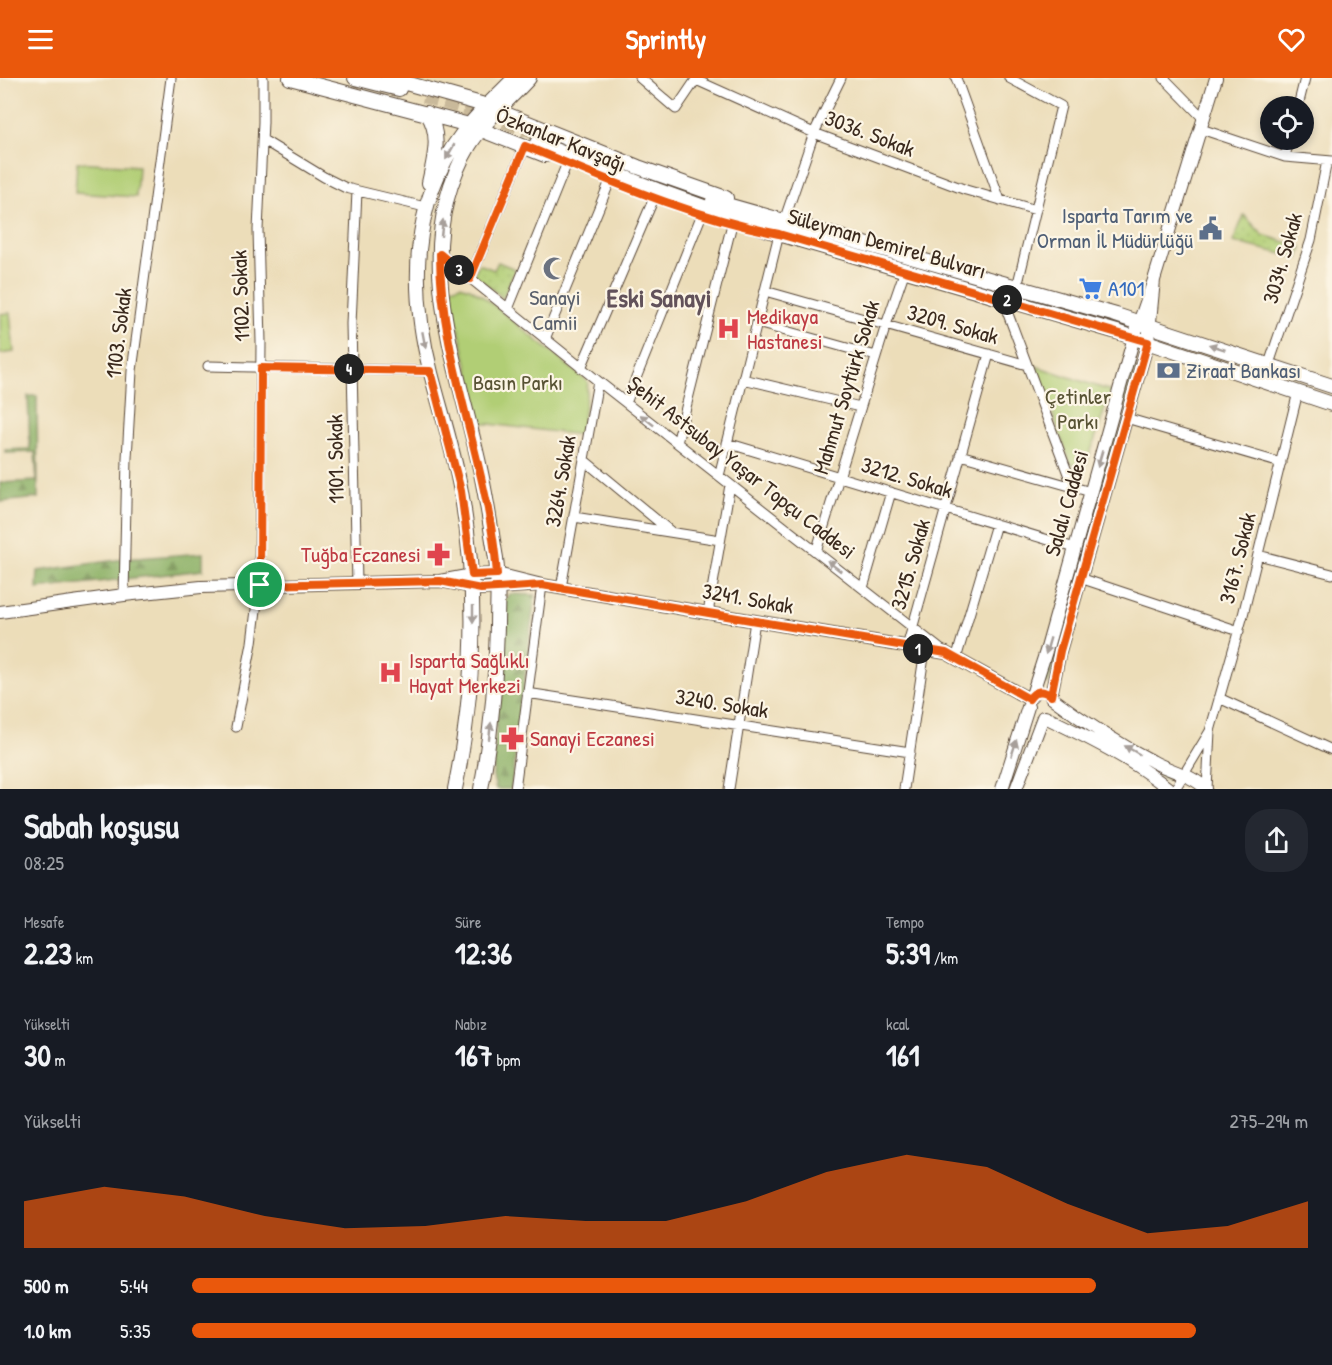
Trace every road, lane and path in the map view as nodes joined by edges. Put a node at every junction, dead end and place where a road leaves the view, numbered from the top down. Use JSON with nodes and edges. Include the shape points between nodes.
{"nodes":[{"id":1,"x":171,"y":78,"type":"edge"},
{"id":2,"x":263,"y":78,"type":"edge"},
{"id":3,"x":290,"y":78,"type":"edge"},
{"id":4,"x":321,"y":78,"type":"edge"},
{"id":5,"x":355,"y":78,"type":"edge"},
{"id":6,"x":387,"y":78,"type":"edge"},
{"id":7,"x":515,"y":78,"type":"edge"},
{"id":8,"x":529,"y":78,"type":"edge"},
{"id":9,"x":640,"y":78,"type":"edge"},
{"id":10,"x":841,"y":78,"type":"edge"},
{"id":11,"x":956,"y":78,"type":"edge"},
{"id":12,"x":1009,"y":78,"type":"edge"},
{"id":13,"x":1164,"y":78,"type":"edge"},
{"id":14,"x":1216,"y":78,"type":"edge"},
{"id":15,"x":1305,"y":78,"type":"edge"},
{"id":16,"x":697,"y":79,"type":"edge"},
{"id":17,"x":1300,"y":96,"type":"edge"},
{"id":18,"x":424,"y":104,"type":"junction"},
{"id":19,"x":493,"y":109,"type":"junction"},
{"id":20,"x":1202,"y":124,"type":"junction"},
{"id":21,"x":475,"y":128,"type":"junction"},
{"id":22,"x":814,"y":133,"type":"junction"},
{"id":23,"x":262,"y":140,"type":"junction"},
{"id":24,"x":534,"y":142,"type":"junction"},
{"id":25,"x":1287,"y":150,"type":"edge"},
{"id":26,"x":1285,"y":157,"type":"junction"},
{"id":27,"x":1329,"y":161,"type":"edge"},
{"id":28,"x":567,"y":163,"type":"junction"},
{"id":29,"x":610,"y":181,"type":"junction"},
{"id":30,"x":357,"y":191,"type":"junction"},
{"id":31,"x":654,"y":198,"type":"junction"},
{"id":32,"x":1000,"y":200,"type":"junction"},
{"id":33,"x":425,"y":207,"type":"junction"},
{"id":34,"x":1036,"y":210,"type":"junction"},
{"id":35,"x":702,"y":214,"type":"junction"},
{"id":36,"x":732,"y":224,"type":"junction"},
{"id":37,"x":782,"y":227,"type":"junction"},
{"id":38,"x":440,"y":254,"type":"junction"},
{"id":39,"x":905,"y":270,"type":"junction"},
{"id":40,"x":470,"y":279,"type":"junction"},
{"id":41,"x":1017,"y":286,"type":"junction"},
{"id":42,"x":765,"y":291,"type":"junction"},
{"id":43,"x":1002,"y":298,"type":"junction"},
{"id":44,"x":508,"y":309,"type":"junction"},
{"id":45,"x":757,"y":323,"type":"junction"},
{"id":46,"x":1145,"y":323,"type":"junction"},
{"id":47,"x":885,"y":325,"type":"junction"},
{"id":48,"x":1134,"y":337,"type":"junction"},
{"id":49,"x":545,"y":339,"type":"junction"},
{"id":50,"x":1148,"y":342,"type":"junction"},
{"id":51,"x":989,"y":354,"type":"junction"},
{"id":52,"x":876,"y":356,"type":"junction"},
{"id":53,"x":1269,"y":364,"type":"junction"},
{"id":54,"x":1027,"y":365,"type":"junction"},
{"id":55,"x":208,"y":366,"type":"dead end"},
{"id":56,"x":261,"y":368,"type":"junction"},
{"id":57,"x":581,"y":368,"type":"junction"},
{"id":58,"x":352,"y":369,"type":"junction"},
{"id":59,"x":430,"y":371,"type":"junction"},
{"id":60,"x":743,"y":379,"type":"junction"},
{"id":61,"x":598,"y":381,"type":"junction"},
{"id":62,"x":1332,"y":386,"type":"edge"},
{"id":63,"x":1298,"y":392,"type":"junction"},
{"id":64,"x":626,"y":403,"type":"junction"},
{"id":65,"x":1332,"y":404,"type":"edge"},
{"id":66,"x":860,"y":407,"type":"junction"},
{"id":67,"x":1126,"y":418,"type":"junction"},
{"id":68,"x":677,"y":443,"type":"junction"},
{"id":69,"x":727,"y":443,"type":"junction"},
{"id":70,"x":960,"y":455,"type":"junction"},
{"id":71,"x":584,"y":460,"type":"junction"},
{"id":72,"x":1281,"y":463,"type":"junction"},
{"id":73,"x":719,"y":476,"type":"junction"},
{"id":74,"x":839,"y":477,"type":"junction"},
{"id":75,"x":730,"y":485,"type":"junction"},
{"id":76,"x":1072,"y":487,"type":"junction"},
{"id":77,"x":891,"y":492,"type":"junction"},
{"id":78,"x":1091,"y":492,"type":"junction"},
{"id":79,"x":945,"y":509,"type":"junction"},
{"id":80,"x":574,"y":517,"type":"junction"},
{"id":81,"x":996,"y":525,"type":"junction"},
{"id":82,"x":672,"y":532,"type":"junction"},
{"id":83,"x":720,"y":540,"type":"junction"},
{"id":84,"x":1075,"y":548,"type":"junction"},
{"id":85,"x":816,"y":552,"type":"junction"},
{"id":86,"x":1258,"y":555,"type":"junction"},
{"id":87,"x":497,"y":574,"type":"junction"},
{"id":88,"x":1332,"y":574,"type":"edge"},
{"id":89,"x":1080,"y":578,"type":"junction"},
{"id":90,"x":472,"y":582,"type":"junction"},
{"id":91,"x":357,"y":583,"type":"junction"},
{"id":92,"x":260,"y":585,"type":"junction"},
{"id":93,"x":542,"y":585,"type":"junction"},
{"id":94,"x":497,"y":588,"type":"junction"},
{"id":95,"x":561,"y":588,"type":"junction"},
{"id":96,"x":863,"y":588,"type":"junction"},
{"id":97,"x":124,"y":595,"type":"junction"},
{"id":98,"x":0,"y":612,"type":"edge"},
{"id":99,"x":708,"y":613,"type":"junction"},
{"id":100,"x":755,"y":621,"type":"junction"},
{"id":101,"x":912,"y":627,"type":"junction"},
{"id":102,"x":1239,"y":631,"type":"junction"},
{"id":103,"x":907,"y":647,"type":"junction"},
{"id":104,"x":926,"y":650,"type":"junction"},
{"id":105,"x":951,"y":656,"type":"junction"},
{"id":106,"x":527,"y":693,"type":"junction"},
{"id":107,"x":1052,"y":698,"type":"junction"},
{"id":108,"x":1220,"y":698,"type":"junction"},
{"id":109,"x":1030,"y":701,"type":"junction"},
{"id":110,"x":1044,"y":717,"type":"junction"},
{"id":111,"x":738,"y":726,"type":"junction"},
{"id":112,"x":236,"y":727,"type":"dead end"},
{"id":113,"x":1210,"y":731,"type":"junction"},
{"id":114,"x":1332,"y":750,"type":"edge"},
{"id":115,"x":910,"y":752,"type":"junction"},
{"id":116,"x":1184,"y":776,"type":"junction"},
{"id":117,"x":455,"y":789,"type":"edge"},
{"id":118,"x":481,"y":789,"type":"edge"},
{"id":119,"x":514,"y":789,"type":"edge"},
{"id":120,"x":729,"y":789,"type":"edge"},
{"id":121,"x":904,"y":789,"type":"edge"},
{"id":122,"x":1002,"y":789,"type":"edge"},
{"id":123,"x":1016,"y":789,"type":"edge"},
{"id":124,"x":1169,"y":789,"type":"edge"},
{"id":125,"x":1175,"y":789,"type":"edge"},
{"id":126,"x":1207,"y":789,"type":"edge"}],
"edges":[{"from":1,"to":97,"type":"street","name":"1103. Sokak","via":[[132,371]]},
{"from":2,"to":23,"type":"street","name":"1102. Sokak"},
{"from":3,"to":18,"type":"main road","name":"Özkanlar Kavşağı"},
{"from":4,"to":18,"type":"main road"},
{"from":5,"to":18,"type":"main road"},
{"from":6,"to":19,"type":"main road","name":"Özkanlar Kavşağı"},
{"from":7,"to":19,"type":"main road"},
{"from":8,"to":19,"type":"main road"},
{"from":9,"to":16,"type":"street","via":[[676,110]]},
{"from":10,"to":22,"type":"street"},
{"from":11,"to":32,"type":"street"},
{"from":12,"to":34,"type":"street","via":[[1061,106]]},
{"from":13,"to":20,"type":"street"},
{"from":14,"to":20,"type":"street"},
{"from":15,"to":17,"type":"street"},
{"from":16,"to":22,"type":"street","name":"3036. Sokak"},
{"from":18,"to":21,"type":"main road","name":"Özkanlar Kavşağı"},
{"from":18,"to":33,"type":"main road","via":[[436,137]]},
{"from":19,"to":21,"type":"main road"},
{"from":19,"to":37,"type":"main road","name":"Özkanlar Kavşağı"},
{"from":20,"to":26,"type":"street"},
{"from":20,"to":46,"type":"street","via":[[1154,280]]},
{"from":21,"to":24,"type":"main road","name":"Özkanlar Kavşağı"},
{"from":21,"to":33,"type":"main road","one_way":true,"via":[[444,162]]},
{"from":38,"to":21,"type":"main road","one_way":true,"via":[[443,215]]},
{"from":22,"to":32,"type":"street","name":"3036. Sokak"},
{"from":22,"to":37,"type":"street"},
{"from":23,"to":30,"type":"street","via":[[335,183]]},
{"from":23,"to":56,"type":"street","name":"1102. Sokak","via":[[258,230]]},
{"from":24,"to":28,"type":"main road","name":"Özkanlar Kavşağı"},
{"from":24,"to":37,"type":"main road","name":"Süleyman Demirel Bulvarı","via":[[646,186]]},
{"from":24,"to":40,"type":"street"},
{"from":25,"to":26,"type":"street"},
{"from":26,"to":27,"type":"street"},
{"from":27,"to":53,"type":"street","name":"3034. Sokak","via":[[1311,240]]},
{"from":28,"to":29,"type":"main road","name":"Özkanlar Kavşağı"},
{"from":28,"to":44,"type":"street"},
{"from":29,"to":31,"type":"main road","name":"Özkanlar Kavşağı"},
{"from":29,"to":49,"type":"street"},
{"from":30,"to":33,"type":"street"},
{"from":30,"to":58,"type":"street","name":"1101. Sokak"},
{"from":31,"to":35,"type":"main road","name":"Özkanlar Kavşağı"},
{"from":31,"to":57,"type":"street"},
{"from":32,"to":34,"type":"street","name":"3036. Sokak"},
{"from":33,"to":59,"type":"main road","one_way":true,"via":[[417,291]]},
{"from":34,"to":41,"type":"street"},
{"from":35,"to":36,"type":"main road","name":"Özkanlar Kavşağı"},
{"from":35,"to":64,"type":"street"},
{"from":36,"to":37,"type":"main road","name":"Özkanlar Kavşağı"},
{"from":36,"to":68,"type":"street"},
{"from":37,"to":39,"type":"main road","name":"Süleyman Demirel Bulvarı"},
{"from":37,"to":41,"type":"main road"},
{"from":37,"to":42,"type":"street"},
{"from":38,"to":40,"type":"street","name":"Şehit Astsubay Yaşar Topçu Caddesi"},
{"from":38,"to":87,"type":"main road","via":[[444,319],[481,472]]},
{"from":39,"to":43,"type":"main road","name":"Süleyman Demirel Bulvarı"},
{"from":39,"to":47,"type":"street","name":"Mahmut Soytürk Sokak"},
{"from":40,"to":44,"type":"street","name":"Şehit Astsubay Yaşar Topçu Caddesi"},
{"from":41,"to":46,"type":"main road"},
{"from":42,"to":45,"type":"street"},
{"from":42,"to":47,"type":"street","name":"3209. Sokak"},
{"from":43,"to":48,"type":"main road","name":"Süleyman Demirel Bulvarı"},
{"from":43,"to":54,"type":"street"},
{"from":44,"to":49,"type":"street","name":"Şehit Astsubay Yaşar Topçu Caddesi"},
{"from":45,"to":52,"type":"street"},
{"from":45,"to":60,"type":"street"},
{"from":46,"to":48,"type":"street","name":"Salalı Caddesi"},
{"from":46,"to":50,"type":"street","name":"Salalı Caddesi"},
{"from":53,"to":46,"type":"main road","one_way":true},
{"from":47,"to":51,"type":"street","name":"3209. Sokak"},
{"from":47,"to":52,"type":"street","name":"Mahmut Soytürk Sokak"},
{"from":48,"to":50,"type":"main road","name":"Süleyman Demirel Bulvarı"},
{"from":48,"to":78,"type":"street","name":"Salalı Caddesi","one_way":true},
{"from":49,"to":57,"type":"street","name":"Şehit Astsubay Yaşar Topçu Caddesi"},
{"from":50,"to":63,"type":"main road","name":"Süleyman Demirel Bulvarı"},
{"from":50,"to":67,"type":"street","name":"Salalı Caddesi"},
{"from":51,"to":54,"type":"street","name":"3209. Sokak"},
{"from":51,"to":70,"type":"street","name":"3215. Sokak"},
{"from":52,"to":66,"type":"street","name":"Mahmut Soytürk Sokak"},
{"from":53,"to":62,"type":"main road"},
{"from":54,"to":76,"type":"street"},
{"from":55,"to":56,"type":"street"},
{"from":56,"to":58,"type":"street"},
{"from":56,"to":92,"type":"street","name":"1102. Sokak"},
{"from":57,"to":61,"type":"street","name":"Şehit Astsubay Yaşar Topçu Caddesi"},
{"from":58,"to":59,"type":"street"},
{"from":58,"to":91,"type":"street","name":"1101. Sokak"},
{"from":59,"to":90,"type":"main road","via":[[461,491]]},
{"from":60,"to":66,"type":"street"},
{"from":60,"to":69,"type":"street"},
{"from":61,"to":64,"type":"street","name":"Şehit Astsubay Yaşar Topçu Caddesi"},
{"from":61,"to":71,"type":"street","name":"3264. Sokak"},
{"from":63,"to":65,"type":"main road","name":"Süleyman Demirel Bulvarı"},
{"from":63,"to":72,"type":"street","name":"3167. Sokak"},
{"from":68,"to":64,"type":"street","name":"Şehit Astsubay Yaşar Topçu Caddesi","one_way":true},
{"from":66,"to":74,"type":"street","name":"Mahmut Soytürk Sokak"},
{"from":67,"to":72,"type":"street"},
{"from":67,"to":89,"type":"street","name":"Salalı Caddesi"},
{"from":68,"to":73,"type":"street","name":"Şehit Astsubay Yaşar Topçu Caddesi"},
{"from":69,"to":73,"type":"street"},
{"from":69,"to":74,"type":"street","name":"3212. Sokak"},
{"from":70,"to":76,"type":"street"},
{"from":70,"to":79,"type":"street","name":"3215. Sokak"},
{"from":71,"to":80,"type":"street","name":"3264. Sokak"},
{"from":71,"to":82,"type":"street"},
{"from":72,"to":86,"type":"street","name":"3167. Sokak"},
{"from":73,"to":75,"type":"street","name":"Şehit Astsubay Yaşar Topçu Caddesi"},
{"from":74,"to":77,"type":"street","name":"3212. Sokak"},
{"from":74,"to":85,"type":"street","name":"Mahmut Soytürk Sokak"},
{"from":75,"to":83,"type":"street"},
{"from":75,"to":85,"type":"street","name":"Şehit Astsubay Yaşar Topçu Caddesi"},
{"from":76,"to":78,"type":"street"},
{"from":77,"to":79,"type":"street","name":"3212. Sokak"},
{"from":77,"to":96,"type":"street"},
{"from":78,"to":84,"type":"street","name":"Salalı Caddesi"},
{"from":79,"to":81,"type":"street","name":"3212. Sokak"},
{"from":79,"to":101,"type":"street","name":"3215. Sokak"},
{"from":80,"to":82,"type":"street"},
{"from":80,"to":95,"type":"street","name":"3264. Sokak"},
{"from":81,"to":84,"type":"street","name":"3212. Sokak"},
{"from":81,"to":105,"type":"street"},
{"from":82,"to":83,"type":"street"},
{"from":83,"to":99,"type":"street"},
{"from":84,"to":109,"type":"street","name":"Salalı Caddesi","one_way":true},
{"from":96,"to":85,"type":"street","name":"Şehit Astsubay Yaşar Topçu Caddesi","one_way":true},
{"from":86,"to":88,"type":"street"},
{"from":86,"to":102,"type":"street","name":"3167. Sokak"},
{"from":87,"to":90,"type":"street","name":"3241. Sokak"},
{"from":87,"to":93,"type":"street","name":"3241. Sokak"},
{"from":87,"to":94,"type":"main road"},
{"from":89,"to":102,"type":"street"},
{"from":89,"to":107,"type":"street","name":"Salalı Caddesi","via":[[1056,666]]},
{"from":90,"to":91,"type":"street"},
{"from":90,"to":94,"type":"street","name":"3241. Sokak"},
{"from":90,"to":117,"type":"main road","one_way":true,"via":[[470,692]]},
{"from":91,"to":92,"type":"street"},
{"from":92,"to":97,"type":"street"},
{"from":92,"to":112,"type":"street","name":"1102. Sokak"},
{"from":93,"to":94,"type":"street","name":"3241. Sokak"},
{"from":93,"to":95,"type":"street","name":"3241. Sokak"},
{"from":93,"to":106,"type":"street"},
{"from":118,"to":94,"type":"main road","one_way":true,"via":[[494,694]]},
{"from":95,"to":99,"type":"street","name":"3241. Sokak"},
{"from":96,"to":101,"type":"street","name":"Şehit Astsubay Yaşar Topçu Caddesi"},
{"from":97,"to":98,"type":"street"},
{"from":99,"to":100,"type":"street","name":"3241. Sokak"},
{"from":100,"to":103,"type":"street","name":"3241. Sokak"},
{"from":100,"to":111,"type":"street"},
{"from":101,"to":103,"type":"street","name":"3215. Sokak"},
{"from":101,"to":105,"type":"street","name":"Şehit Astsubay Yaşar Topçu Caddesi"},
{"from":102,"to":108,"type":"street","name":"3167. Sokak"},
{"from":103,"to":104,"type":"street","name":"3241. Sokak"},
{"from":104,"to":105,"type":"street","name":"3241. Sokak"},
{"from":104,"to":115,"type":"street"},
{"from":105,"to":109,"type":"street","name":"Şehit Astsubay Yaşar Topçu Caddesi"},
{"from":106,"to":111,"type":"street","name":"3240. Sokak"},
{"from":106,"to":119,"type":"street"},
{"from":107,"to":109,"type":"street","via":[[1039,691]]},
{"from":107,"to":110,"type":"street","via":[[1053,709]]},
{"from":116,"to":107,"type":"street","one_way":true,"via":[[1105,734]]},
{"from":108,"to":113,"type":"street","name":"3167. Sokak"},
{"from":108,"to":114,"type":"street"},
{"from":109,"to":110,"type":"street","via":[[1032,714]]},
{"from":122,"to":109,"type":"street","name":"Salalı Caddesi","one_way":true},
{"from":110,"to":123,"type":"street"},
{"from":110,"to":124,"type":"street","via":[[1091,740]]},
{"from":111,"to":115,"type":"street","name":"3240. Sokak"},
{"from":111,"to":120,"type":"street"},
{"from":113,"to":116,"type":"street","name":"3167. Sokak"},
{"from":113,"to":126,"type":"street","name":"3167. Sokak"},
{"from":115,"to":121,"type":"street"},
{"from":116,"to":125,"type":"street","name":"3167. Sokak"},
{"from":116,"to":126,"type":"street"}]}
